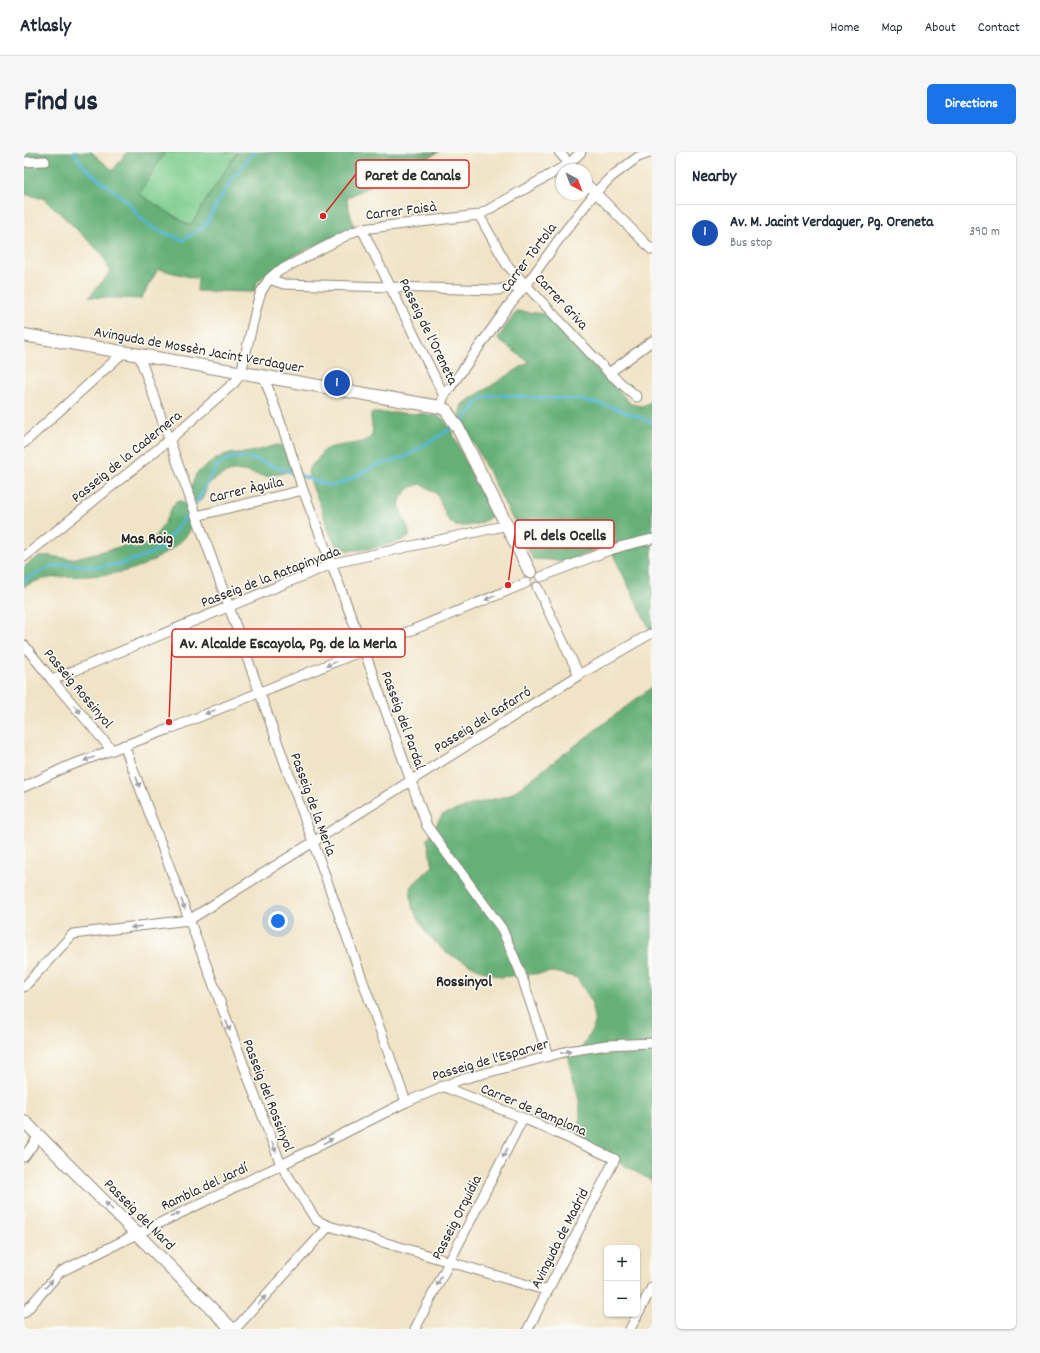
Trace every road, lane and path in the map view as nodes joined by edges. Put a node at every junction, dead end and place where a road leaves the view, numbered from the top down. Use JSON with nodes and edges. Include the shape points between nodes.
{"nodes":[{"id":1,"x":559,"y":152,"type":"edge"},
{"id":2,"x":581,"y":152,"type":"edge"},
{"id":3,"x":652,"y":152,"type":"edge"},
{"id":4,"x":45,"y":161,"type":"dead end"},
{"id":5,"x":24,"y":162,"type":"edge"},
{"id":6,"x":569,"y":164,"type":"edge"},
{"id":7,"x":574,"y":164,"type":"edge"},
{"id":8,"x":556,"y":175,"type":"edge"},
{"id":9,"x":592,"y":190,"type":"edge"},
{"id":10,"x":595,"y":193,"type":"junction"},
{"id":11,"x":479,"y":215,"type":"junction"},
{"id":12,"x":362,"y":229,"type":"junction"},
{"id":13,"x":652,"y":250,"type":"edge"},
{"id":14,"x":269,"y":279,"type":"junction"},
{"id":15,"x":527,"y":284,"type":"junction"},
{"id":16,"x":390,"y":287,"type":"junction"},
{"id":17,"x":24,"y":335,"type":"edge"},
{"id":18,"x":652,"y":341,"type":"edge"},
{"id":19,"x":124,"y":352,"type":"junction"},
{"id":20,"x":139,"y":354,"type":"junction"},
{"id":21,"x":241,"y":373,"type":"junction"},
{"id":22,"x":610,"y":373,"type":"junction"},
{"id":23,"x":264,"y":377,"type":"junction"},
{"id":24,"x":637,"y":397,"type":"dead end"},
{"id":25,"x":442,"y":401,"type":"junction"},
{"id":26,"x":169,"y":440,"type":"junction"},
{"id":27,"x":24,"y":443,"type":"edge"},
{"id":28,"x":303,"y":490,"type":"junction"},
{"id":29,"x":196,"y":516,"type":"junction"},
{"id":30,"x":508,"y":525,"type":"junction"},
{"id":31,"x":652,"y":539,"type":"edge"},
{"id":32,"x":24,"y":556,"type":"edge"},
{"id":33,"x":332,"y":564,"type":"junction"},
{"id":34,"x":542,"y":577,"type":"junction"},
{"id":35,"x":528,"y":578,"type":"junction"},
{"id":36,"x":537,"y":587,"type":"junction"},
{"id":37,"x":229,"y":607,"type":"junction"},
{"id":38,"x":650,"y":634,"type":"dead end"},
{"id":39,"x":24,"y":645,"type":"edge"},
{"id":40,"x":364,"y":650,"type":"junction"},
{"id":41,"x":579,"y":675,"type":"junction"},
{"id":42,"x":52,"y":680,"type":"junction"},
{"id":43,"x":259,"y":692,"type":"junction"},
{"id":44,"x":124,"y":745,"type":"junction"},
{"id":45,"x":112,"y":750,"type":"junction"},
{"id":46,"x":410,"y":781,"type":"junction"},
{"id":47,"x":24,"y":787,"type":"edge"},
{"id":48,"x":314,"y":843,"type":"junction"},
{"id":49,"x":189,"y":920,"type":"junction"},
{"id":50,"x":24,"y":987,"type":"edge"},
{"id":51,"x":652,"y":1043,"type":"edge"},
{"id":52,"x":548,"y":1056,"type":"junction"},
{"id":53,"x":442,"y":1086,"type":"junction"},
{"id":54,"x":406,"y":1102,"type":"junction"},
{"id":55,"x":522,"y":1118,"type":"junction"},
{"id":56,"x":24,"y":1121,"type":"edge"},
{"id":57,"x":39,"y":1136,"type":"junction"},
{"id":58,"x":24,"y":1157,"type":"edge"},
{"id":59,"x":615,"y":1159,"type":"joint"},
{"id":60,"x":281,"y":1165,"type":"junction"},
{"id":61,"x":329,"y":1226,"type":"junction"},
{"id":62,"x":137,"y":1234,"type":"junction"},
{"id":63,"x":449,"y":1262,"type":"junction"},
{"id":64,"x":652,"y":1287,"type":"edge"},
{"id":65,"x":548,"y":1291,"type":"junction"},
{"id":66,"x":24,"y":1313,"type":"edge"},
{"id":67,"x":234,"y":1329,"type":"edge"},
{"id":68,"x":415,"y":1329,"type":"edge"},
{"id":69,"x":528,"y":1329,"type":"edge"},
{"id":70,"x":630,"y":1329,"type":"edge"}],
"edges":[{"from":1,"to":6,"type":"street"},
{"from":2,"to":7,"type":"street","name":"Carrer Faisà"},
{"from":3,"to":10,"type":"street","name":"Carrer Tòrtola","via":[[638,157]]},
{"from":4,"to":5,"type":"street"},
{"from":8,"to":11,"type":"street","name":"Carrer Faisà"},
{"from":9,"to":10,"type":"street"},
{"from":10,"to":13,"type":"street"},
{"from":10,"to":15,"type":"street","name":"Carrer Tòrtola"},
{"from":11,"to":12,"type":"street","name":"Carrer Faisà"},
{"from":11,"to":15,"type":"street","name":"Carrer Griva","via":[[508,265]]},
{"from":12,"to":14,"type":"street","name":"Carrer Faisà","via":[[285,267]]},
{"from":12,"to":16,"type":"street","name":"Passeig de l'Oreneta"},
{"from":14,"to":16,"type":"street","via":[[284,284]]},
{"from":14,"to":21,"type":"street","name":"Carrer Faisà","via":[[258,301]]},
{"from":15,"to":16,"type":"street","via":[[497,290]]},
{"from":15,"to":22,"type":"street","name":"Carrer Griva"},
{"from":15,"to":25,"type":"street","name":"Carrer Tòrtola","via":[[509,305]]},
{"from":16,"to":25,"type":"street","name":"Passeig de l'Oreneta"},
{"from":17,"to":19,"type":"street","name":"Avinguda de Mossèn Jacint Verdaguer"},
{"from":18,"to":22,"type":"street"},
{"from":19,"to":20,"type":"street","name":"Avinguda de Mossèn Jacint Verdaguer"},
{"from":19,"to":27,"type":"street"},
{"from":20,"to":21,"type":"street","name":"Avinguda de Mossèn Jacint Verdaguer"},
{"from":20,"to":26,"type":"street","name":"Passeig de la Merla"},
{"from":21,"to":23,"type":"street","name":"Avinguda de Mossèn Jacint Verdaguer"},
{"from":21,"to":26,"type":"street","name":"Passeig de la Cadernera","via":[[231,387]]},
{"from":22,"to":24,"type":"street","name":"Carrer Griva"},
{"from":23,"to":25,"type":"street","name":"Avinguda de Mossèn Jacint Verdaguer"},
{"from":23,"to":28,"type":"street","name":"Passeig del Pardal"},
{"from":25,"to":30,"type":"street","name":"Passeig de l'Oreneta"},
{"from":26,"to":29,"type":"street","name":"Passeig de la Merla"},
{"from":26,"to":32,"type":"street","name":"Passeig de la Cadernera"},
{"from":28,"to":29,"type":"street","name":"Carrer Àguila"},
{"from":28,"to":33,"type":"street","name":"Passeig del Pardal"},
{"from":29,"to":37,"type":"street","name":"Passeig de la Merla"},
{"from":30,"to":33,"type":"street","name":"Passeig de la Ratapinyada"},
{"from":30,"to":35,"type":"street","name":"Passeig de l'Oreneta"},
{"from":31,"to":34,"type":"street","via":[[607,551]]},
{"from":33,"to":37,"type":"street","name":"Passeig de la Ratapinyada"},
{"from":33,"to":40,"type":"street","name":"Passeig del Pardal"},
{"from":34,"to":35,"type":"street","via":[[537,572]]},
{"from":34,"to":36,"type":"street"},
{"from":35,"to":36,"type":"street","via":[[530,588]]},
{"from":35,"to":40,"type":"street","one_way":true},
{"from":36,"to":41,"type":"street"},
{"from":37,"to":42,"type":"street","name":"Passeig de la Ratapinyada"},
{"from":37,"to":43,"type":"street","name":"Passeig de la Merla"},
{"from":38,"to":41,"type":"street","name":"Passeig del Gafarró"},
{"from":39,"to":42,"type":"street","name":"Passeig Rossinyol"},
{"from":40,"to":43,"type":"street","one_way":true},
{"from":40,"to":46,"type":"street","name":"Passeig del Pardal"},
{"from":41,"to":46,"type":"street","name":"Passeig del Gafarró"},
{"from":42,"to":45,"type":"street","name":"Passeig Rossinyol","one_way":true},
{"from":43,"to":44,"type":"street","one_way":true},
{"from":43,"to":48,"type":"street","name":"Passeig de la Merla"},
{"from":44,"to":45,"type":"street"},
{"from":44,"to":49,"type":"street","name":"Passeig del Rossinyol","one_way":true},
{"from":45,"to":47,"type":"street","one_way":true,"via":[[66,767]]},
{"from":46,"to":48,"type":"street","name":"Passeig del Gafarró"},
{"from":46,"to":52,"type":"street","name":"Passeig del Pardal","via":[[427,826],[502,929],[520,971]]},
{"from":48,"to":49,"type":"street","name":"Passeig del Gafarró"},
{"from":48,"to":54,"type":"street","name":"Passeig de la Merla"},
{"from":49,"to":50,"type":"street","one_way":true,"via":[[73,934]]},
{"from":49,"to":60,"type":"street","name":"Passeig del Rossinyol","one_way":true},
{"from":52,"to":51,"type":"street","name":"Passeig de l'Esparver","one_way":true,"via":[[607,1045]]},
{"from":52,"to":53,"type":"street","name":"Passeig de l'Esparver"},
{"from":53,"to":54,"type":"street","name":"Passeig de l'Esparver"},
{"from":53,"to":55,"type":"street","name":"Carrer de Pamplona"},
{"from":60,"to":54,"type":"street","name":"Passeig de l'Esparver","one_way":true},
{"from":55,"to":59,"type":"street","name":"Carrer de Pamplona"},
{"from":55,"to":63,"type":"street","name":"Passeig Orquídia","one_way":true},
{"from":56,"to":57,"type":"street","name":"Passeig del Nard"},
{"from":57,"to":58,"type":"street"},
{"from":62,"to":57,"type":"street","name":"Passeig del Nard","one_way":true},
{"from":59,"to":65,"type":"street","name":"Avinguda de Madrid"},
{"from":60,"to":61,"type":"street","name":"Passeig del Rossinyol","via":[[316,1220]]},
{"from":62,"to":60,"type":"street","name":"Rambla del Jardí","one_way":true},
{"from":61,"to":63,"type":"street","name":"Passeig del Rossinyol"},
{"from":67,"to":61,"type":"street","one_way":true},
{"from":66,"to":62,"type":"street","name":"Rambla del Jardí","one_way":true,"via":[[60,1272]]},
{"from":62,"to":67,"type":"street","name":"Passeig del Nard"},
{"from":63,"to":65,"type":"street","name":"Passeig del Rossinyol"},
{"from":63,"to":68,"type":"street","name":"Passeig Orquídia","one_way":true},
{"from":64,"to":70,"type":"street"},
{"from":65,"to":69,"type":"street","name":"Avinguda de Madrid"}]}
